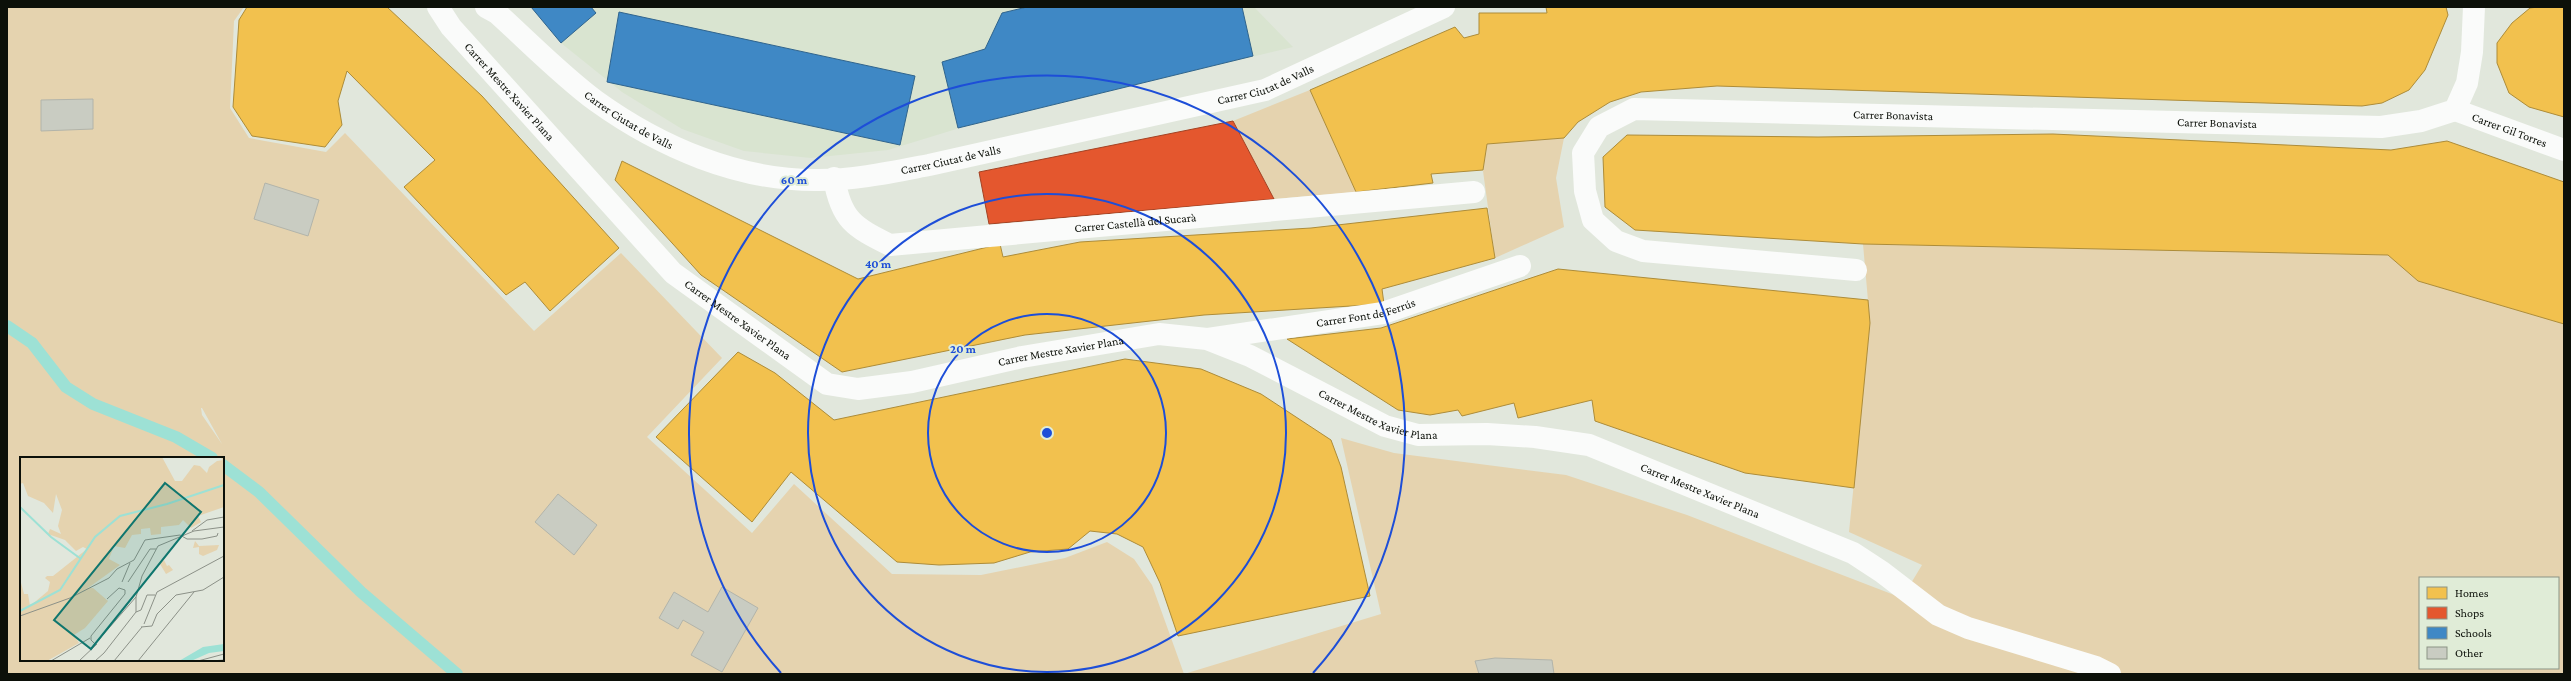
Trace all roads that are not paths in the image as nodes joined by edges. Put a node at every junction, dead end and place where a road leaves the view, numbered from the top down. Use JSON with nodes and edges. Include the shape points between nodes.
{"nodes":[{"id":1,"x":438,"y":7,"type":"edge"},
{"id":2,"x":486,"y":7,"type":"edge"},
{"id":3,"x":1444,"y":7,"type":"edge"},
{"id":4,"x":2474,"y":7,"type":"edge"},
{"id":5,"x":2455,"y":110,"type":"junction"},
{"id":6,"x":2564,"y":150,"type":"edge"},
{"id":7,"x":834,"y":178,"type":"junction"},
{"id":8,"x":1474,"y":192,"type":"dead end"},
{"id":9,"x":1520,"y":266,"type":"dead end"},
{"id":10,"x":1856,"y":270,"type":"dead end"},
{"id":11,"x":1207,"y":339,"type":"junction"},
{"id":12,"x":2110,"y":674,"type":"edge"}],
"edges":[{"from":1,"to":11,"type":"street","name":"Carrer Mestre Xavier Plana","via":[[451,27],[673,273],[827,384],[858,389],[912,382],[1022,357],[1159,334]]},
{"from":2,"to":7,"type":"street","name":"Carrer Ciutat de Valls","via":[[595,100],[638,129],[676,148],[728,167],[774,178],[819,181]]},
{"from":3,"to":7,"type":"street","name":"Carrer Ciutat de Valls","via":[[1265,90],[921,167],[874,176]]},
{"from":4,"to":5,"type":"street","via":[[2472,52],[2467,83]]},
{"from":5,"to":6,"type":"street","name":"Carrer Gil Torres"},
{"from":5,"to":10,"type":"street","name":"Carrer Bonavista","via":[[2421,121],[2381,127],[1634,109],[1599,127],[1583,153],[1585,191],[1593,220],[1616,241],[1643,251]]},
{"from":7,"to":8,"type":"street","name":"Carrer Castellà del Sucarà","via":[[844,213],[859,230],[890,245]]},
{"from":9,"to":11,"type":"street","name":"Carrer Font de Ferrús","via":[[1383,313]]},
{"from":11,"to":12,"type":"street","name":"Carrer Mestre Xavier Plana","via":[[1250,356],[1385,426],[1418,435],[1488,434],[1535,437],[1588,445],[1853,553],[1938,615],[1968,628],[2096,666]]}]}
